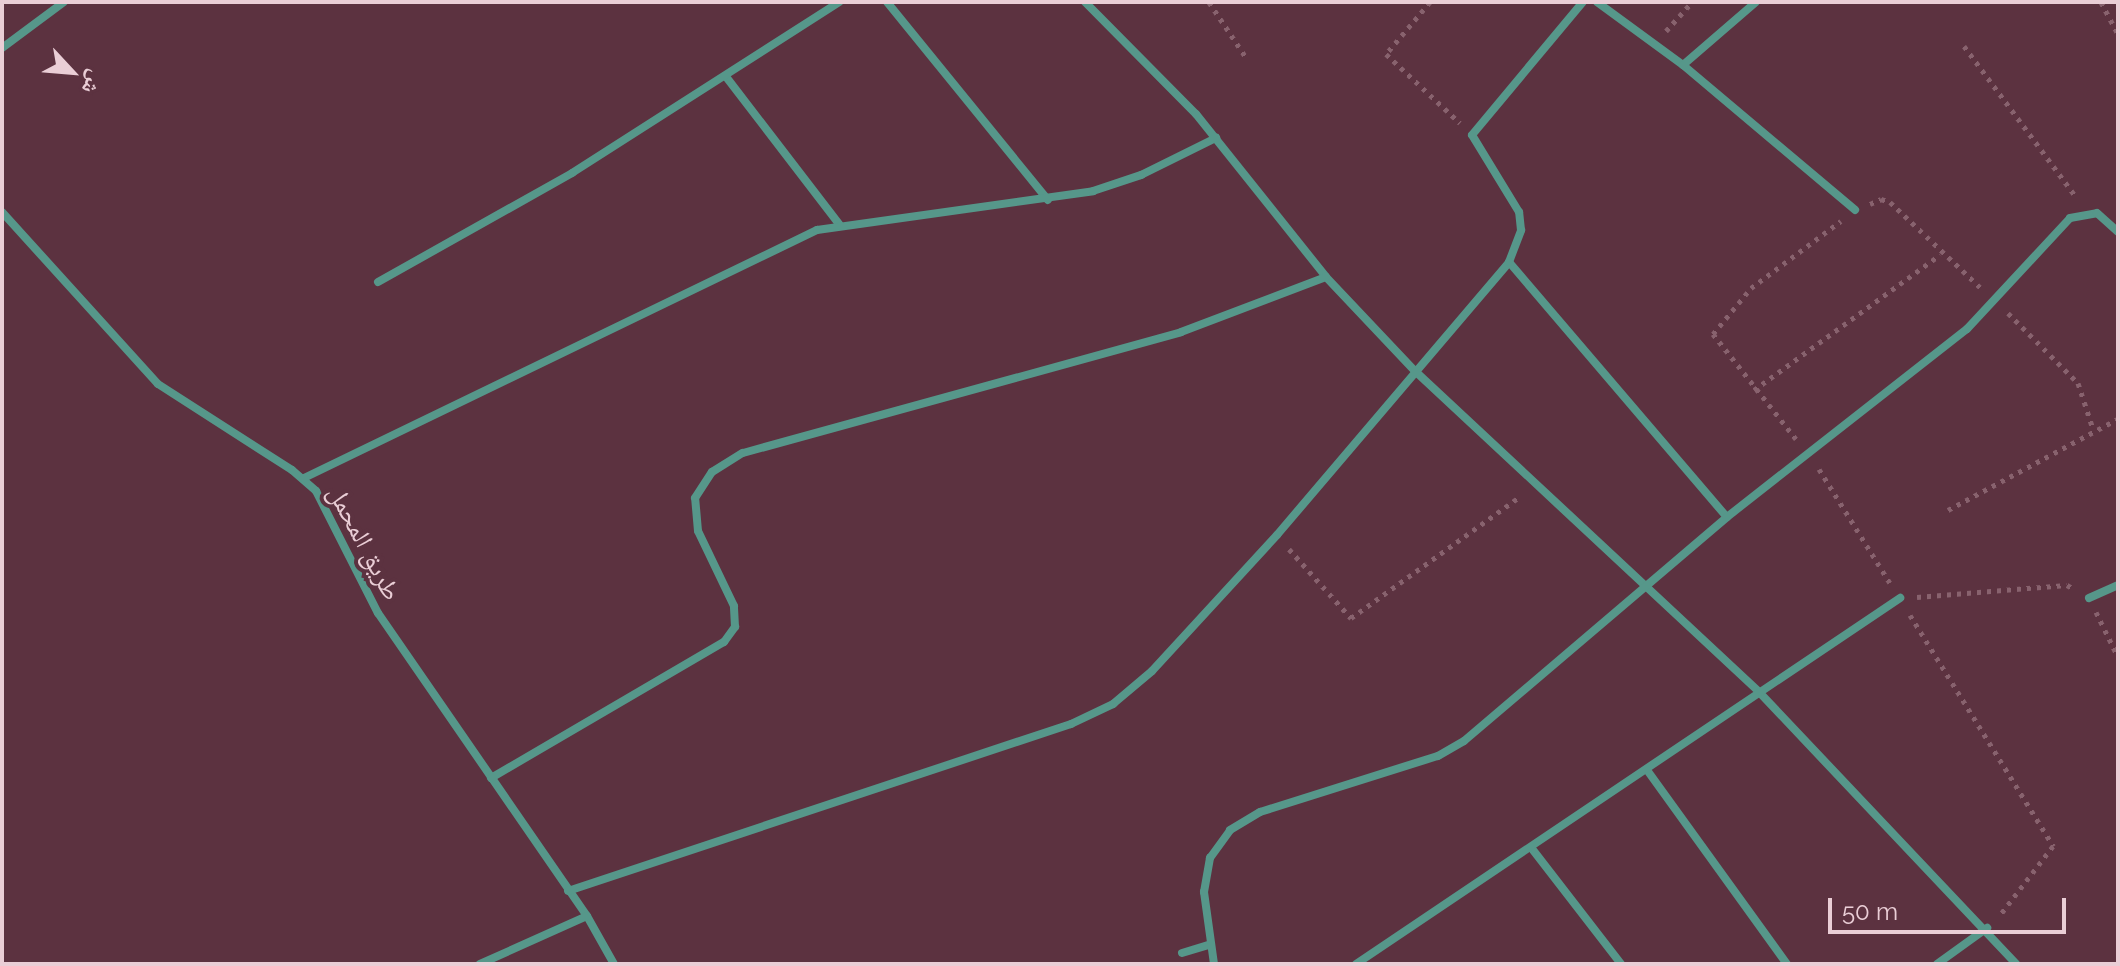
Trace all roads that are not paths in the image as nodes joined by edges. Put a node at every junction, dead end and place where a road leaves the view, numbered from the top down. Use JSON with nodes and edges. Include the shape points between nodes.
{"nodes":[{"id":1,"x":64,"y":2,"type":"edge"},
{"id":2,"x":839,"y":2,"type":"edge"},
{"id":3,"x":887,"y":2,"type":"edge"},
{"id":4,"x":1085,"y":2,"type":"edge"},
{"id":5,"x":1583,"y":2,"type":"edge"},
{"id":6,"x":1597,"y":2,"type":"edge"},
{"id":7,"x":1756,"y":2,"type":"edge"},
{"id":8,"x":2,"y":48,"type":"edge"},
{"id":9,"x":1683,"y":65,"type":"junction"},
{"id":10,"x":727,"y":78,"type":"junction"},
{"id":11,"x":1216,"y":138,"type":"junction"},
{"id":12,"x":1048,"y":200,"type":"junction"},
{"id":13,"x":1855,"y":210,"type":"road end"},
{"id":14,"x":2,"y":212,"type":"edge"},
{"id":15,"x":839,"y":224,"type":"junction"},
{"id":16,"x":2118,"y":232,"type":"edge"},
{"id":17,"x":1509,"y":262,"type":"junction"},
{"id":18,"x":1326,"y":277,"type":"junction"},
{"id":19,"x":378,"y":282,"type":"dead end"},
{"id":20,"x":1415,"y":371,"type":"junction"},
{"id":21,"x":304,"y":478,"type":"junction"},
{"id":22,"x":1727,"y":517,"type":"junction"},
{"id":23,"x":2118,"y":585,"type":"edge"},
{"id":24,"x":1645,"y":587,"type":"junction"},
{"id":25,"x":1900,"y":598,"type":"road end"},
{"id":26,"x":2089,"y":598,"type":"road end"},
{"id":27,"x":1760,"y":693,"type":"junction"},
{"id":28,"x":1647,"y":770,"type":"junction"},
{"id":29,"x":491,"y":778,"type":"junction"},
{"id":30,"x":1533,"y":850,"type":"junction"},
{"id":31,"x":568,"y":891,"type":"junction"},
{"id":32,"x":587,"y":916,"type":"junction"},
{"id":33,"x":1987,"y":928,"type":"junction"},
{"id":34,"x":1209,"y":945,"type":"junction"},
{"id":35,"x":1182,"y":953,"type":"dead end"},
{"id":36,"x":480,"y":964,"type":"edge"},
{"id":37,"x":614,"y":964,"type":"edge"},
{"id":38,"x":1214,"y":964,"type":"edge"},
{"id":39,"x":1356,"y":964,"type":"edge"},
{"id":40,"x":1621,"y":964,"type":"edge"},
{"id":41,"x":1787,"y":964,"type":"edge"},
{"id":42,"x":1937,"y":964,"type":"edge"},
{"id":43,"x":2016,"y":964,"type":"edge"}],
"edges":[{"from":1,"to":8,"type":"street"},
{"from":2,"to":10,"type":"street"},
{"from":3,"to":12,"type":"street"},
{"from":4,"to":11,"type":"street"},
{"from":5,"to":17,"type":"street","via":[[1472,135],[1519,212],[1521,230]]},
{"from":6,"to":9,"type":"street"},
{"from":7,"to":9,"type":"street"},
{"from":9,"to":13,"type":"street"},
{"from":10,"to":15,"type":"street"},
{"from":10,"to":19,"type":"street"},
{"from":11,"to":12,"type":"street","via":[[1141,175]]},
{"from":11,"to":18,"type":"street"},
{"from":12,"to":15,"type":"street"},
{"from":14,"to":21,"type":"street","name":"طريق المحمل","via":[[158,384]]},
{"from":15,"to":21,"type":"street"},
{"from":16,"to":22,"type":"street","via":[[2108,219],[2086,211],[2058,228],[1967,329]]},
{"from":17,"to":20,"type":"street"},
{"from":17,"to":22,"type":"street"},
{"from":18,"to":20,"type":"street"},
{"from":18,"to":29,"type":"street","via":[[1181,332],[743,453],[712,472],[695,498],[698,531],[734,606],[735,627],[724,642]]},
{"from":20,"to":24,"type":"street"},
{"from":20,"to":31,"type":"street","via":[[1277,535],[1152,671],[1113,704],[1071,724]]},
{"from":21,"to":29,"type":"street","name":"طريق المحمل","via":[[316,491],[378,613]]},
{"from":22,"to":24,"type":"street"},
{"from":23,"to":26,"type":"street"},
{"from":24,"to":27,"type":"street"},
{"from":24,"to":34,"type":"street","via":[[1490,723],[1438,756],[1260,812],[1230,830],[1210,858],[1204,892]]},
{"from":25,"to":27,"type":"street"},
{"from":27,"to":28,"type":"street"},
{"from":27,"to":33,"type":"street"},
{"from":28,"to":30,"type":"street"},
{"from":28,"to":41,"type":"street"},
{"from":29,"to":31,"type":"street","name":"طريق المحمل"},
{"from":30,"to":39,"type":"street"},
{"from":30,"to":40,"type":"street"},
{"from":31,"to":32,"type":"street","name":"طريق المحمل"},
{"from":32,"to":36,"type":"street"},
{"from":32,"to":37,"type":"street","name":"طريق المحمل"},
{"from":33,"to":42,"type":"street"},
{"from":33,"to":43,"type":"street"},
{"from":34,"to":35,"type":"street"},
{"from":34,"to":38,"type":"street"}]}
